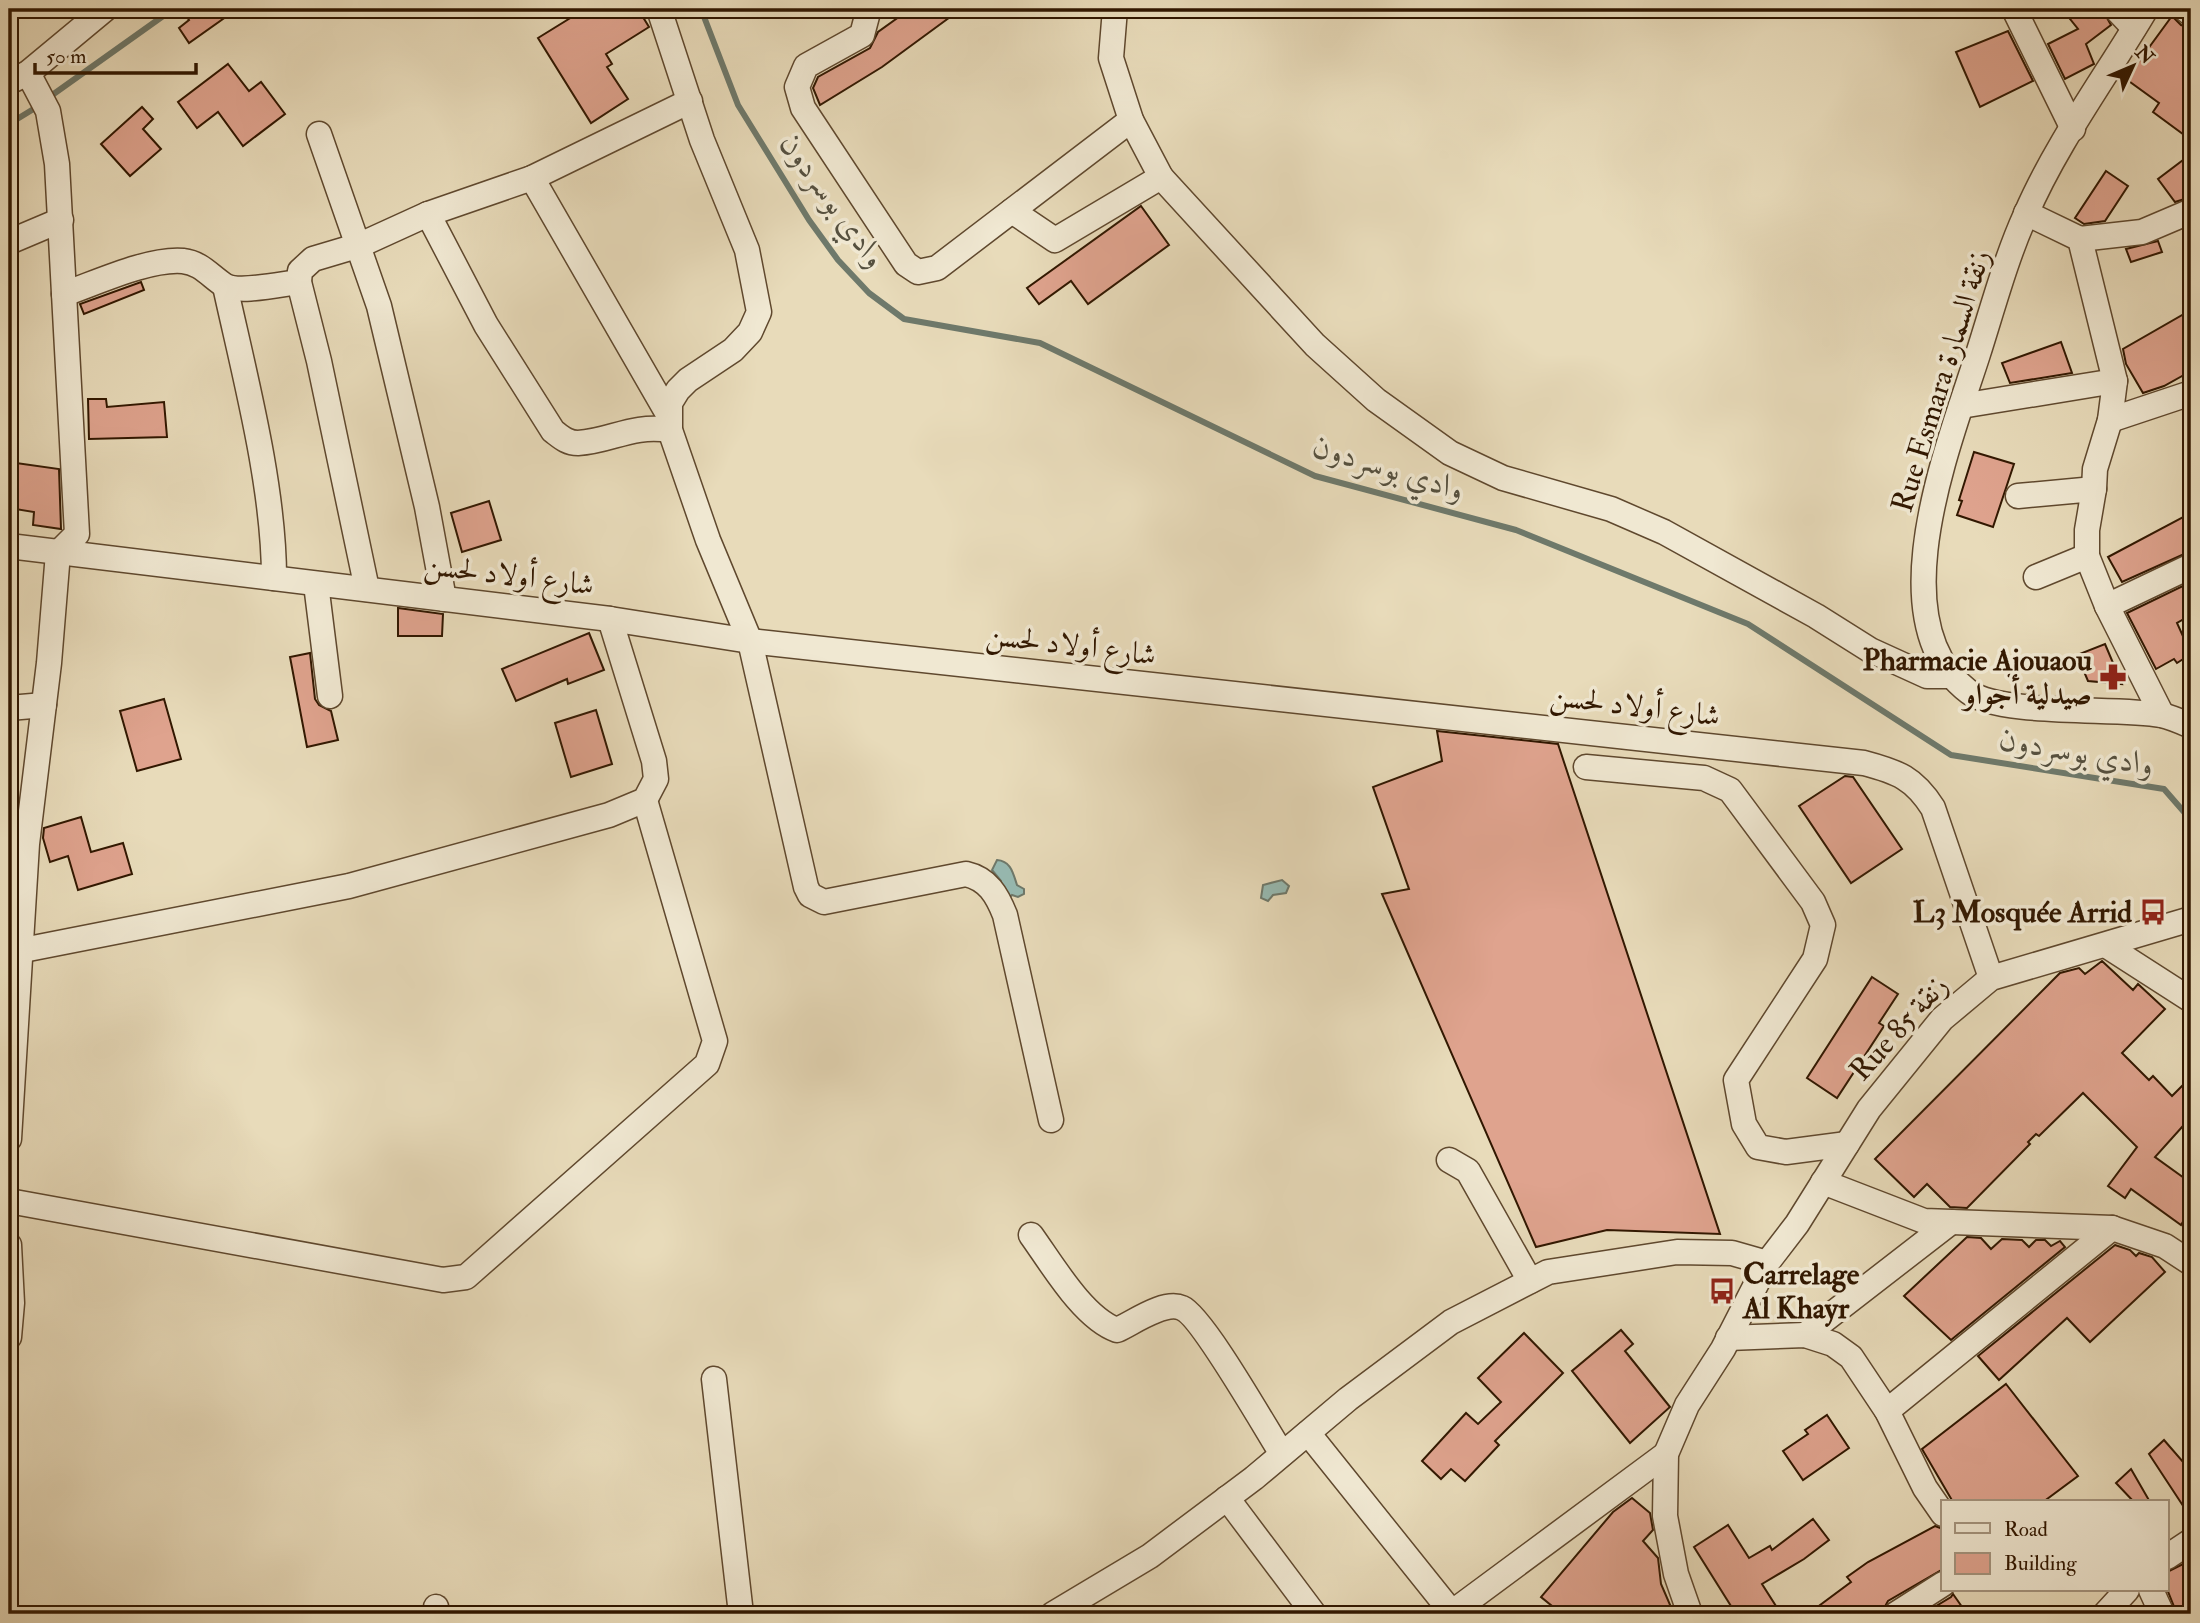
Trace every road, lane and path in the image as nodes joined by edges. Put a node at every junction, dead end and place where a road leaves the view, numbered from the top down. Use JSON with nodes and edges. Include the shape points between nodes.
{"nodes":[{"id":1,"x":105,"y":9,"type":"edge"},
{"id":2,"x":659,"y":9,"type":"edge"},
{"id":3,"x":862,"y":9,"type":"edge"},
{"id":4,"x":1115,"y":9,"type":"edge"},
{"id":5,"x":2014,"y":9,"type":"edge"},
{"id":6,"x":2116,"y":9,"type":"edge"},
{"id":7,"x":2185,"y":9,"type":"edge"},
{"id":8,"x":2191,"y":13,"type":"edge"},
{"id":9,"x":2140,"y":18,"type":"edge"},
{"id":10,"x":24,"y":85,"type":"edge"},
{"id":11,"x":690,"y":101,"type":"junction"},
{"id":12,"x":1131,"y":120,"type":"junction"},
{"id":13,"x":2073,"y":130,"type":"junction"},
{"id":14,"x":319,"y":134,"type":"dead end"},
{"id":15,"x":1161,"y":177,"type":"junction"},
{"id":16,"x":532,"y":178,"type":"junction"},
{"id":17,"x":1012,"y":211,"type":"junction"},
{"id":18,"x":2189,"y":212,"type":"dead end"},
{"id":19,"x":2026,"y":213,"type":"junction"},
{"id":20,"x":428,"y":214,"type":"junction"},
{"id":21,"x":61,"y":220,"type":"junction"},
{"id":22,"x":2080,"y":239,"type":"junction"},
{"id":23,"x":9,"y":242,"type":"edge"},
{"id":24,"x":360,"y":245,"type":"junction"},
{"id":25,"x":299,"y":282,"type":"junction"},
{"id":26,"x":225,"y":286,"type":"junction"},
{"id":27,"x":64,"y":294,"type":"junction"},
{"id":28,"x":2115,"y":381,"type":"junction"},
{"id":29,"x":2191,"y":393,"type":"edge"},
{"id":30,"x":1961,"y":406,"type":"junction"},
{"id":31,"x":2110,"y":420,"type":"junction"},
{"id":32,"x":669,"y":422,"type":"junction"},
{"id":33,"x":2094,"y":489,"type":"junction"},
{"id":34,"x":2018,"y":496,"type":"dead end"},
{"id":35,"x":9,"y":546,"type":"edge"},
{"id":36,"x":58,"y":553,"type":"junction"},
{"id":37,"x":2087,"y":556,"type":"junction"},
{"id":38,"x":2191,"y":566,"type":"edge"},
{"id":39,"x":2036,"y":577,"type":"dead end"},
{"id":40,"x":275,"y":578,"type":"junction"},
{"id":41,"x":316,"y":584,"type":"junction"},
{"id":42,"x":367,"y":589,"type":"junction"},
{"id":43,"x":444,"y":599,"type":"junction"},
{"id":44,"x":2107,"y":606,"type":"junction"},
{"id":45,"x":610,"y":619,"type":"junction"},
{"id":46,"x":750,"y":641,"type":"junction"},
{"id":47,"x":1951,"y":676,"type":"junction"},
{"id":48,"x":330,"y":696,"type":"dead end"},
{"id":49,"x":44,"y":705,"type":"junction"},
{"id":50,"x":9,"y":708,"type":"edge"},
{"id":51,"x":2162,"y":715,"type":"junction"},
{"id":52,"x":2191,"y":726,"type":"edge"},
{"id":53,"x":1586,"y":767,"type":"dead end"},
{"id":54,"x":645,"y":800,"type":"junction"},
{"id":55,"x":2191,"y":919,"type":"edge"},
{"id":56,"x":2107,"y":946,"type":"junction"},
{"id":57,"x":13,"y":949,"type":"edge"},
{"id":58,"x":1991,"y":978,"type":"junction"},
{"id":59,"x":2191,"y":1000,"type":"edge"},
{"id":60,"x":1051,"y":1120,"type":"dead end"},
{"id":61,"x":9,"y":1139,"type":"edge"},
{"id":62,"x":1847,"y":1144,"type":"junction"},
{"id":63,"x":1450,"y":1160,"type":"dead end"},
{"id":64,"x":1823,"y":1182,"type":"junction"},
{"id":65,"x":9,"y":1201,"type":"edge"},
{"id":66,"x":1951,"y":1222,"type":"junction"},
{"id":67,"x":2112,"y":1228,"type":"junction"},
{"id":68,"x":1031,"y":1235,"type":"dead end"},
{"id":69,"x":9,"y":1245,"type":"edge"},
{"id":70,"x":1767,"y":1263,"type":"junction"},
{"id":71,"x":2191,"y":1263,"type":"edge"},
{"id":72,"x":1530,"y":1281,"type":"junction"},
{"id":73,"x":10,"y":1303,"type":"edge"},
{"id":74,"x":1805,"y":1335,"type":"junction"},
{"id":75,"x":9,"y":1337,"type":"edge"},
{"id":76,"x":1728,"y":1338,"type":"junction"},
{"id":77,"x":714,"y":1379,"type":"dead end"},
{"id":78,"x":1888,"y":1411,"type":"junction"},
{"id":79,"x":1308,"y":1433,"type":"junction"},
{"id":80,"x":1282,"y":1454,"type":"junction"},
{"id":81,"x":1666,"y":1454,"type":"junction"},
{"id":82,"x":1227,"y":1498,"type":"junction"},
{"id":83,"x":1941,"y":1511,"type":"edge"},
{"id":84,"x":2191,"y":1541,"type":"edge"},
{"id":85,"x":2168,"y":1556,"type":"edge"},
{"id":86,"x":1941,"y":1585,"type":"edge"},
{"id":87,"x":2125,"y":1592,"type":"edge"},
{"id":88,"x":2152,"y":1592,"type":"edge"},
{"id":89,"x":1061,"y":1612,"type":"edge"},
{"id":90,"x":741,"y":1614,"type":"edge"},
{"id":91,"x":1314,"y":1614,"type":"edge"},
{"id":92,"x":1451,"y":1614,"type":"edge"},
{"id":93,"x":1690,"y":1614,"type":"edge"},
{"id":94,"x":1896,"y":1614,"type":"edge"},
{"id":95,"x":2105,"y":1614,"type":"edge"},
{"id":96,"x":2162,"y":1614,"type":"edge"}],
"edges":[{"from":1,"to":10,"type":"street"},
{"from":2,"to":11,"type":"street"},
{"from":3,"to":17,"type":"street","via":[[867,16],[862,35],[806,66],[797,87],[803,108],[906,264],[918,272],[937,268]]},
{"from":4,"to":12,"type":"street","via":[[1111,58]]},
{"from":5,"to":13,"type":"street"},
{"from":6,"to":9,"type":"street"},
{"from":7,"to":8,"type":"street"},
{"from":9,"to":13,"type":"street","name":"Rue Esmara زنقة السمارة"},
{"from":10,"to":21,"type":"street"},
{"from":11,"to":16,"type":"street"},
{"from":11,"to":32,"type":"street","via":[[747,250],[759,312],[750,332],[733,350],[678,390]]},
{"from":12,"to":15,"type":"street"},
{"from":12,"to":17,"type":"street"},
{"from":13,"to":19,"type":"street","name":"Rue Esmara زنقة السمارة"},
{"from":14,"to":24,"type":"street"},
{"from":15,"to":17,"type":"street","via":[[1055,240]]},
{"from":15,"to":47,"type":"street","via":[[1315,345],[1376,400],[1451,453],[1503,478],[1587,501],[1664,532],[1870,650],[1927,676]]},
{"from":16,"to":20,"type":"street"},
{"from":16,"to":32,"type":"street"},
{"from":18,"to":22,"type":"street","via":[[2142,232]]},
{"from":19,"to":22,"type":"street"},
{"from":19,"to":30,"type":"street","name":"Rue Esmara زنقة السمارة"},
{"from":20,"to":24,"type":"street"},
{"from":20,"to":32,"type":"street","via":[[486,325],[553,431],[577,443]]},
{"from":21,"to":23,"type":"street"},
{"from":21,"to":27,"type":"street"},
{"from":22,"to":28,"type":"street"},
{"from":24,"to":25,"type":"street","via":[[313,259],[300,271]]},
{"from":24,"to":43,"type":"street","via":[[397,377]]},
{"from":25,"to":26,"type":"street","via":[[246,289]]},
{"from":25,"to":42,"type":"street"},
{"from":26,"to":27,"type":"street","via":[[197,265],[183,261],[151,265]]},
{"from":26,"to":40,"type":"street","via":[[250,398]]},
{"from":27,"to":36,"type":"street","via":[[77,534]]},
{"from":28,"to":30,"type":"street"},
{"from":28,"to":31,"type":"street"},
{"from":29,"to":31,"type":"street"},
{"from":30,"to":47,"type":"street","name":"Rue Esmara زنقة السمارة","via":[[1929,521],[1923,586],[1931,637]]},
{"from":31,"to":33,"type":"street","via":[[2095,469]]},
{"from":32,"to":46,"type":"street","via":[[708,540]]},
{"from":33,"to":34,"type":"street"},
{"from":33,"to":37,"type":"street"},
{"from":35,"to":36,"type":"street","name":"شارع أولاد لحسن"},
{"from":36,"to":40,"type":"street","name":"شارع أولاد لحسن"},
{"from":36,"to":49,"type":"street"},
{"from":37,"to":39,"type":"street"},
{"from":37,"to":44,"type":"street"},
{"from":38,"to":44,"type":"street"},
{"from":40,"to":41,"type":"street","name":"شارع أولاد لحسن"},
{"from":41,"to":42,"type":"street","name":"شارع أولاد لحسن"},
{"from":41,"to":48,"type":"street"},
{"from":42,"to":43,"type":"street","name":"شارع أولاد لحسن"},
{"from":43,"to":45,"type":"street","name":"شارع أولاد لحسن"},
{"from":44,"to":51,"type":"street"},
{"from":45,"to":46,"type":"street","name":"شارع أولاد لحسن"},
{"from":45,"to":54,"type":"street","via":[[654,761],[656,779]]},
{"from":46,"to":58,"type":"street","name":"شارع أولاد لحسن","via":[[1864,763],[1919,786],[1933,808]]},
{"from":46,"to":60,"type":"street","via":[[810,895],[835,902],[966,874],[988,884],[1005,915]]},
{"from":47,"to":51,"type":"street","name":"Rue Esmara زنقة السمارة","via":[[1971,694],[1989,699]]},
{"from":49,"to":50,"type":"street"},
{"from":49,"to":57,"type":"street"},
{"from":51,"to":52,"type":"street","name":"Rue Esmara زنقة السمارة"},
{"from":53,"to":62,"type":"street","via":[[1704,778],[1730,790],[1813,902],[1823,925],[1815,959],[1736,1080],[1744,1124],[1758,1147],[1786,1152]]},
{"from":54,"to":57,"type":"street","via":[[542,835],[349,886]]},
{"from":54,"to":65,"type":"street","via":[[715,1041],[707,1064],[466,1277],[443,1280]]},
{"from":55,"to":56,"type":"street","name":"Rue 85 زنقة"},
{"from":56,"to":58,"type":"street","name":"Rue 85 زنقة"},
{"from":56,"to":59,"type":"street"},
{"from":57,"to":61,"type":"street"},
{"from":58,"to":62,"type":"street","name":"Rue 85 زنقة","via":[[1909,1057]]},
{"from":62,"to":64,"type":"street","name":"Rue 85 زنقة"},
{"from":63,"to":72,"type":"street","via":[[1468,1171]]},
{"from":64,"to":66,"type":"street","via":[[1924,1221]]},
{"from":64,"to":70,"type":"street","name":"Rue 85 زنقة"},
{"from":66,"to":67,"type":"street"},
{"from":66,"to":74,"type":"street"},
{"from":67,"to":71,"type":"street","via":[[2165,1246]]},
{"from":67,"to":78,"type":"street"},
{"from":68,"to":80,"type":"street","via":[[1104,1326],[1117,1330],[1171,1306],[1183,1308],[1201,1328]]},
{"from":69,"to":73,"type":"street"},
{"from":70,"to":72,"type":"street","via":[[1732,1253],[1677,1252],[1558,1270]]},
{"from":70,"to":76,"type":"street","name":"Rue 85 زنقة"},
{"from":72,"to":79,"type":"street","via":[[1451,1322]]},
{"from":73,"to":75,"type":"street"},
{"from":74,"to":76,"type":"street"},
{"from":74,"to":78,"type":"street","via":[[1833,1344],[1851,1357]]},
{"from":76,"to":81,"type":"street","name":"Rue 85 زنقة","via":[[1687,1405]]},
{"from":77,"to":90,"type":"street"},
{"from":78,"to":83,"type":"street"},
{"from":79,"to":80,"type":"street"},
{"from":79,"to":92,"type":"street"},
{"from":80,"to":82,"type":"street"},
{"from":81,"to":92,"type":"street"},
{"from":81,"to":93,"type":"street","via":[[1665,1516],[1676,1574]]},
{"from":82,"to":89,"type":"street","via":[[1150,1556]]},
{"from":82,"to":91,"type":"street"},
{"from":84,"to":85,"type":"street"},
{"from":86,"to":94,"type":"street"},
{"from":87,"to":95,"type":"street"},
{"from":88,"to":96,"type":"street"}]}
